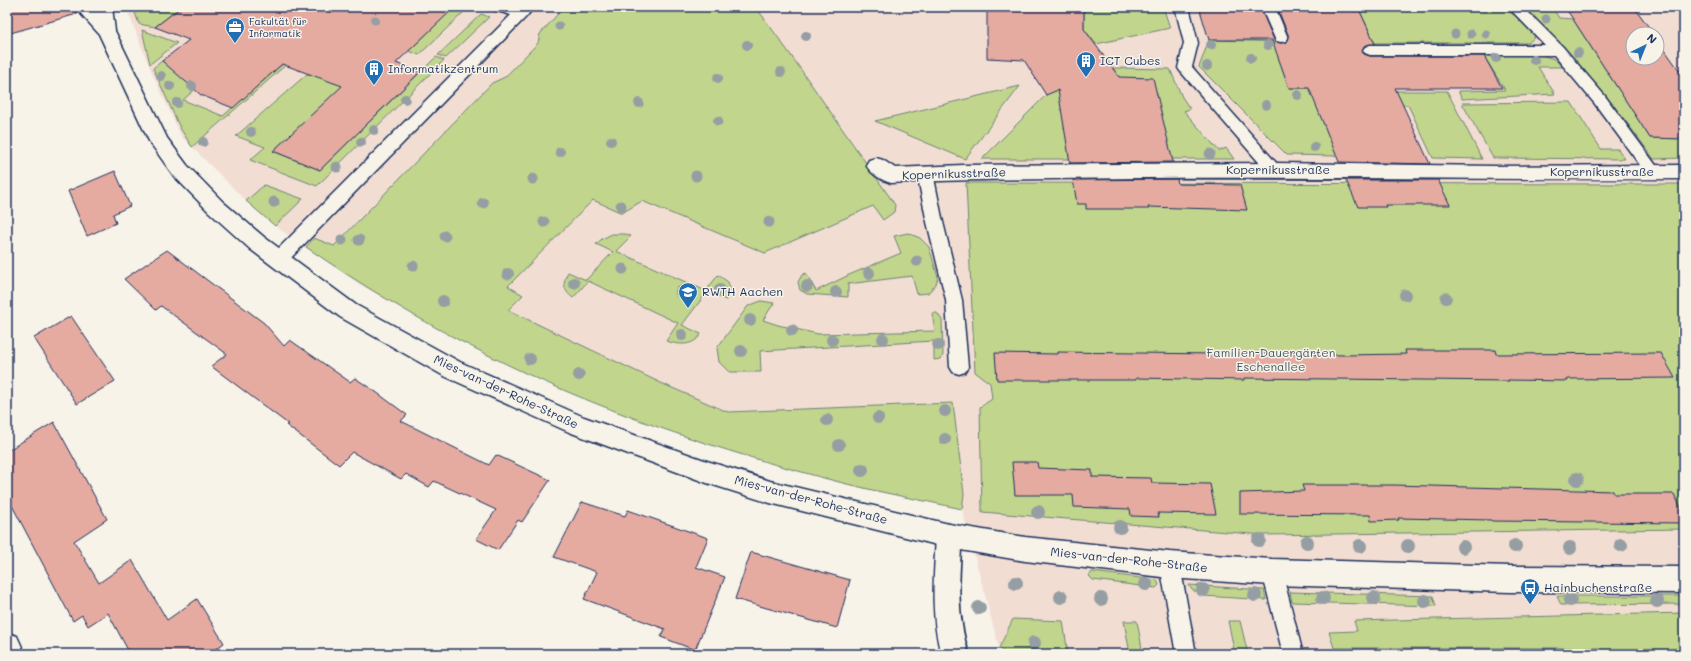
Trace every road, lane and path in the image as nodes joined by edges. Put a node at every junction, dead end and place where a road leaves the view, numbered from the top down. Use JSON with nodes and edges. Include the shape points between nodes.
{"nodes":[{"id":1,"x":83,"y":7,"type":"edge"},
{"id":2,"x":104,"y":7,"type":"edge"},
{"id":3,"x":499,"y":7,"type":"edge"},
{"id":4,"x":1182,"y":7,"type":"edge"},
{"id":5,"x":1268,"y":7,"type":"edge"},
{"id":6,"x":1515,"y":7,"type":"edge"},
{"id":7,"x":524,"y":10,"type":"edge"},
{"id":8,"x":106,"y":31,"type":"junction"},
{"id":9,"x":1281,"y":38,"type":"dead end"},
{"id":10,"x":1370,"y":50,"type":"dead end"},
{"id":11,"x":1558,"y":50,"type":"junction"},
{"id":12,"x":876,"y":165,"type":"dead end"},
{"id":13,"x":1274,"y":170,"type":"junction"},
{"id":14,"x":1653,"y":172,"type":"junction"},
{"id":15,"x":1684,"y":172,"type":"edge"},
{"id":16,"x":925,"y":173,"type":"junction"},
{"id":17,"x":278,"y":260,"type":"junction"},
{"id":18,"x":959,"y":367,"type":"dead end"},
{"id":19,"x":949,"y":536,"type":"junction"},
{"id":20,"x":1170,"y":565,"type":"junction"},
{"id":21,"x":1272,"y":572,"type":"junction"},
{"id":22,"x":1684,"y":580,"type":"edge"},
{"id":23,"x":7,"y":646,"type":"edge"},
{"id":24,"x":11,"y":654,"type":"edge"},
{"id":25,"x":955,"y":654,"type":"edge"},
{"id":26,"x":1186,"y":654,"type":"edge"},
{"id":27,"x":1294,"y":654,"type":"edge"}],
"edges":[{"from":1,"to":8,"type":"street","name":"Mies-van-der-Rohe-Straße"},
{"from":2,"to":8,"type":"street","name":"Mies-van-der-Rohe-Straße"},
{"from":3,"to":7,"type":"lane"},
{"from":4,"to":13,"type":"lane","via":[[1191,44],[1185,68]]},
{"from":5,"to":9,"type":"lane"},
{"from":6,"to":11,"type":"lane"},
{"from":7,"to":17,"type":"lane"},
{"from":8,"to":17,"type":"street","name":"Mies-van-der-Rohe-Straße","via":[[159,141],[180,170],[216,207]]},
{"from":10,"to":11,"type":"lane"},
{"from":11,"to":14,"type":"lane","via":[[1600,100]]},
{"from":12,"to":16,"type":"street","name":"Kopernikusstraße","via":[[891,176]]},
{"from":13,"to":14,"type":"street","name":"Kopernikusstraße"},
{"from":13,"to":16,"type":"street","name":"Kopernikusstraße"},
{"from":14,"to":15,"type":"street","name":"Kopernikusstraße"},
{"from":16,"to":18,"type":"lane","via":[[954,300]]},
{"from":17,"to":19,"type":"street","name":"Mies-van-der-Rohe-Straße","via":[[348,311],[452,369],[577,426],[770,492]]},
{"from":19,"to":20,"type":"street","name":"Mies-van-der-Rohe-Straße","via":[[1025,549]]},
{"from":19,"to":25,"type":"street","via":[[946,612]]},
{"from":20,"to":21,"type":"street","name":"Mies-van-der-Rohe-Straße"},
{"from":20,"to":26,"type":"lane"},
{"from":21,"to":22,"type":"street","name":"Mies-van-der-Rohe-Straße","via":[[1510,579]]},
{"from":21,"to":27,"type":"lane"},
{"from":23,"to":24,"type":"street"}]}
